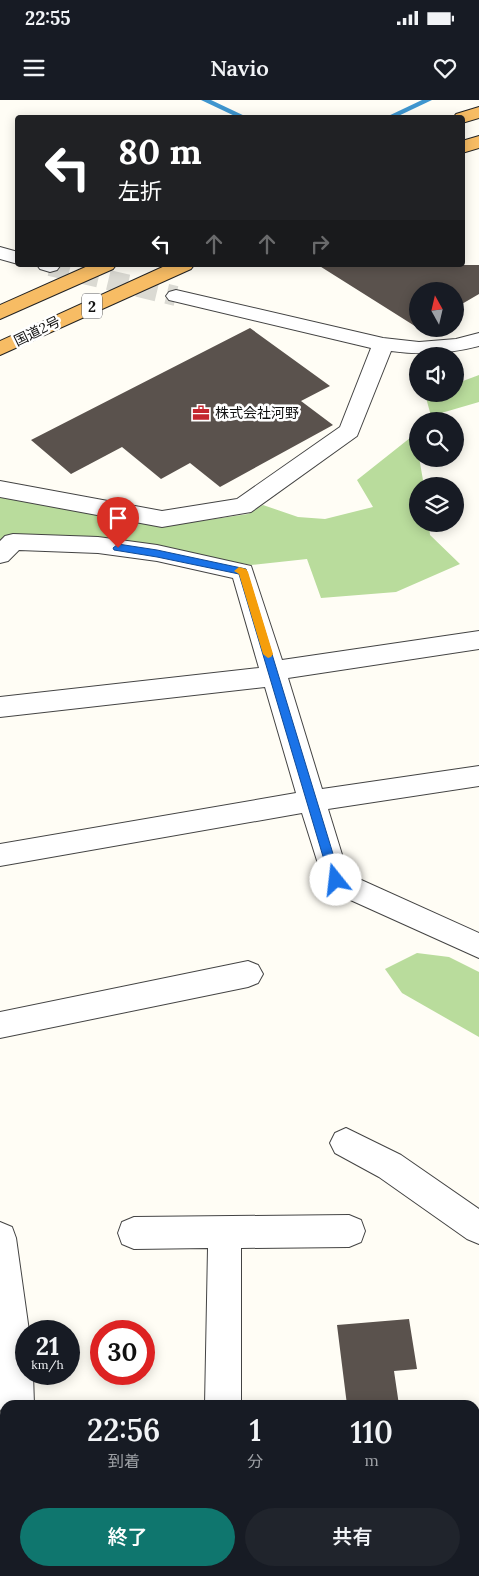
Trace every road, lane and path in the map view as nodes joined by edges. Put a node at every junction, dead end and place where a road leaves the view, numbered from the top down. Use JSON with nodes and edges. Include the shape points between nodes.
{"nodes":[{"id":1,"x":479,"y":112,"type":"edge"},
{"id":2,"x":465,"y":117,"type":"edge"},
{"id":3,"x":479,"y":141,"type":"edge"},
{"id":4,"x":465,"y":147,"type":"edge"},
{"id":5,"x":0,"y":253,"type":"edge"},
{"id":6,"x":15,"y":257,"type":"edge"},
{"id":7,"x":102,"y":267,"type":"edge"},
{"id":8,"x":180,"y":267,"type":"edge"},
{"id":9,"x":176,"y":296,"type":"tunnel mouth"},
{"id":10,"x":0,"y":313,"type":"edge"},
{"id":11,"x":479,"y":339,"type":"edge"},
{"id":12,"x":383,"y":344,"type":"junction"},
{"id":13,"x":0,"y":349,"type":"edge"},
{"id":14,"x":0,"y":489,"type":"edge"},
{"id":15,"x":0,"y":555,"type":"edge"},
{"id":16,"x":479,"y":640,"type":"edge"},
{"id":17,"x":274,"y":674,"type":"junction"},
{"id":18,"x":0,"y":707,"type":"edge"},
{"id":19,"x":479,"y":776,"type":"edge"},
{"id":20,"x":312,"y":801,"type":"junction"},
{"id":21,"x":0,"y":855,"type":"edge"},
{"id":22,"x":479,"y":946,"type":"edge"},
{"id":23,"x":248,"y":974,"type":"dead end"},
{"id":24,"x":0,"y":1025,"type":"edge"},
{"id":25,"x":346,"y":1143,"type":"dead end"},
{"id":26,"x":479,"y":1228,"type":"edge"},
{"id":27,"x":349,"y":1231,"type":"dead end"},
{"id":28,"x":224,"y":1232,"type":"junction"},
{"id":29,"x":134,"y":1233,"type":"dead end"},
{"id":30,"x":0,"y":1238,"type":"edge"},
{"id":31,"x":16,"y":1400,"type":"edge"},
{"id":32,"x":223,"y":1400,"type":"edge"}],
"edges":[{"from":1,"to":2,"type":"highway"},
{"from":3,"to":4,"type":"highway"},
{"from":5,"to":6,"type":"street"},
{"from":7,"to":10,"type":"highway","name":"国道2号","number":"2"},
{"from":8,"to":13,"type":"highway","name":"国道2号","number":"2"},
{"from":9,"to":12,"type":"street"},
{"from":11,"to":12,"type":"street","via":[[457,345],[419,348]]},
{"from":12,"to":14,"type":"street","via":[[349,431],[243,506],[162,519]]},
{"from":15,"to":17,"type":"street","via":[[13,542],[98,545],[157,553],[243,572]]},
{"from":16,"to":17,"type":"street"},
{"from":17,"to":18,"type":"street"},
{"from":17,"to":20,"type":"street"},
{"from":19,"to":20,"type":"street"},
{"from":20,"to":21,"type":"street"},
{"from":20,"to":22,"type":"street","via":[[336,880]]},
{"from":23,"to":24,"type":"street"},
{"from":25,"to":26,"type":"street","via":[[390,1166]]},
{"from":27,"to":28,"type":"street"},
{"from":28,"to":29,"type":"street"},
{"from":28,"to":32,"type":"street"},
{"from":30,"to":31,"type":"street","via":[[16,1366]]}]}
